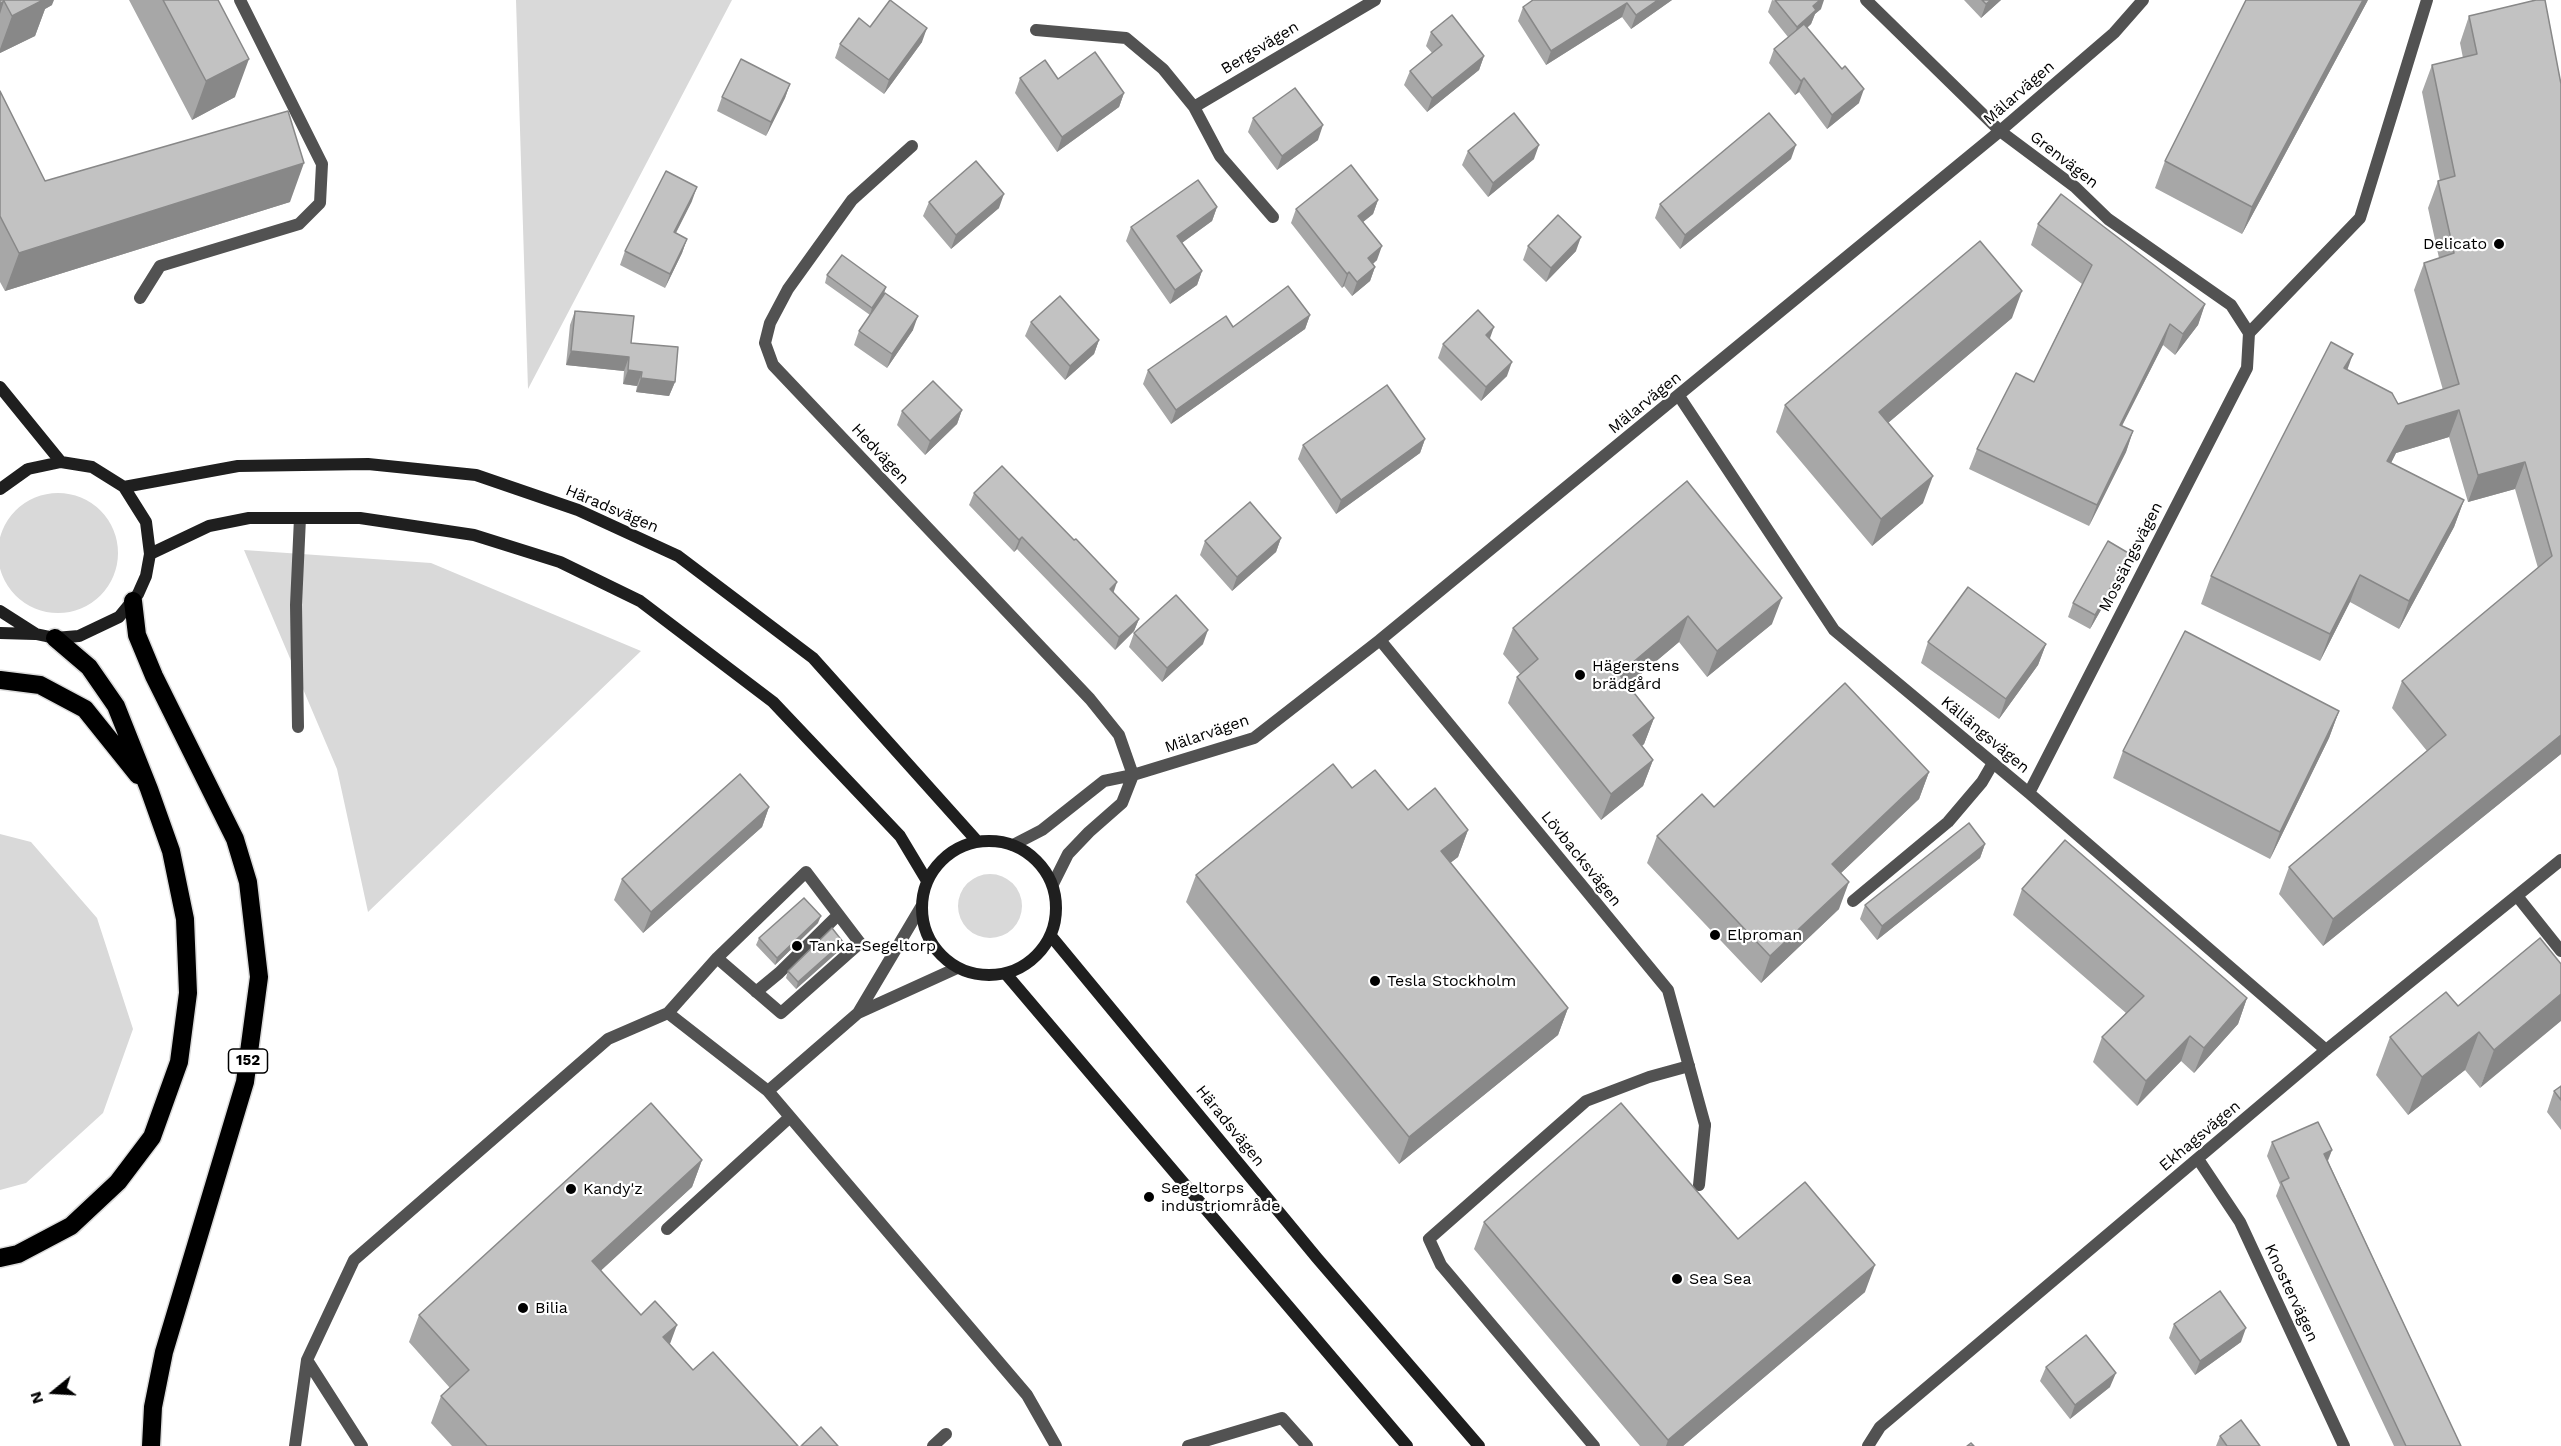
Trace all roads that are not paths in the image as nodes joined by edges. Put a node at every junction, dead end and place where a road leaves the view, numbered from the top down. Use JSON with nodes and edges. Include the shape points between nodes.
{"nodes":[{"id":1,"x":240,"y":0,"type":"edge"},
{"id":2,"x":1375,"y":0,"type":"edge"},
{"id":3,"x":1866,"y":0,"type":"edge"},
{"id":4,"x":2143,"y":0,"type":"edge"},
{"id":5,"x":2427,"y":0,"type":"edge"},
{"id":6,"x":1036,"y":30,"type":"dead end"},
{"id":7,"x":1194,"y":107,"type":"junction"},
{"id":8,"x":2000,"y":131,"type":"junction"},
{"id":9,"x":912,"y":146,"type":"dead end"},
{"id":10,"x":1273,"y":217,"type":"dead end"},
{"id":11,"x":140,"y":298,"type":"dead end"},
{"id":12,"x":2248,"y":333,"type":"junction"},
{"id":13,"x":0,"y":387,"type":"edge"},
{"id":14,"x":1679,"y":396,"type":"junction"},
{"id":15,"x":60,"y":462,"type":"junction"},
{"id":16,"x":124,"y":487,"type":"junction"},
{"id":17,"x":0,"y":489,"type":"edge"},
{"id":18,"x":300,"y":518,"type":"junction"},
{"id":19,"x":150,"y":554,"type":"junction"},
{"id":20,"x":132,"y":601,"type":"junction"},
{"id":21,"x":0,"y":610,"type":"edge"},
{"id":22,"x":0,"y":633,"type":"edge"},
{"id":23,"x":36,"y":634,"type":"junction"},
{"id":24,"x":55,"y":638,"type":"junction"},
{"id":25,"x":1380,"y":640,"type":"junction"},
{"id":26,"x":0,"y":680,"type":"edge"},
{"id":27,"x":298,"y":727,"type":"dead end"},
{"id":28,"x":1993,"y":763,"type":"junction"},
{"id":29,"x":1133,"y":775,"type":"junction"},
{"id":30,"x":149,"y":789,"type":"junction"},
{"id":31,"x":2029,"y":793,"type":"junction"},
{"id":32,"x":977,"y":841,"type":"junction"},
{"id":33,"x":1013,"y":845,"type":"junction"},
{"id":34,"x":2561,"y":860,"type":"edge"},
{"id":35,"x":927,"y":881,"type":"junction"},
{"id":36,"x":1053,"y":884,"type":"junction"},
{"id":37,"x":2517,"y":896,"type":"junction"},
{"id":38,"x":1853,"y":901,"type":"dead end"},
{"id":39,"x":921,"y":907,"type":"junction"},
{"id":40,"x":838,"y":915,"type":"junction"},
{"id":41,"x":1051,"y":936,"type":"junction"},
{"id":42,"x":2561,"y":951,"type":"edge"},
{"id":43,"x":717,"y":958,"type":"junction"},
{"id":44,"x":957,"y":968,"type":"junction"},
{"id":45,"x":1006,"y":974,"type":"junction"},
{"id":46,"x":756,"y":992,"type":"junction"},
{"id":47,"x":668,"y":1013,"type":"junction"},
{"id":48,"x":858,"y":1013,"type":"junction"},
{"id":49,"x":2326,"y":1050,"type":"junction"},
{"id":50,"x":1689,"y":1066,"type":"junction"},
{"id":51,"x":768,"y":1091,"type":"junction"},
{"id":52,"x":790,"y":1117,"type":"junction"},
{"id":53,"x":2198,"y":1160,"type":"junction"},
{"id":54,"x":1699,"y":1185,"type":"dead end"},
{"id":55,"x":667,"y":1229,"type":"dead end"},
{"id":56,"x":0,"y":1258,"type":"edge"},
{"id":57,"x":307,"y":1360,"type":"junction"},
{"id":58,"x":946,"y":1434,"type":"dead end"},
{"id":59,"x":150,"y":1446,"type":"edge"},
{"id":60,"x":295,"y":1446,"type":"edge"},
{"id":61,"x":362,"y":1446,"type":"edge"},
{"id":62,"x":933,"y":1446,"type":"edge"},
{"id":63,"x":1056,"y":1446,"type":"edge"},
{"id":64,"x":1188,"y":1446,"type":"edge"},
{"id":65,"x":1307,"y":1446,"type":"edge"},
{"id":66,"x":1407,"y":1446,"type":"edge"},
{"id":67,"x":1479,"y":1446,"type":"edge"},
{"id":68,"x":1594,"y":1446,"type":"edge"},
{"id":69,"x":1868,"y":1446,"type":"edge"},
{"id":70,"x":2343,"y":1446,"type":"edge"}],
"edges":[{"from":1,"to":11,"type":"street","via":[[322,164],[320,203],[300,224],[160,266]]},
{"from":2,"to":7,"type":"street","name":"Bergsvägen"},
{"from":3,"to":8,"type":"street","name":"Grenvägen"},
{"from":4,"to":8,"type":"street","name":"Mälarvägen","via":[[2114,33]]},
{"from":5,"to":12,"type":"street","via":[[2360,218]]},
{"from":6,"to":7,"type":"street","via":[[1126,38],[1163,69]]},
{"from":7,"to":10,"type":"street","via":[[1220,156]]},
{"from":8,"to":12,"type":"street","name":"Grenvägen","via":[[2076,187],[2108,219],[2231,304]]},
{"from":8,"to":14,"type":"street","name":"Mälarvägen"},
{"from":9,"to":29,"type":"street","name":"Hedvägen","via":[[852,200],[788,289],[770,323],[765,343],[773,365],[1090,699],[1119,735]]},
{"from":12,"to":31,"type":"street","name":"Mossängsvägen","via":[[2247,368]]},
{"from":13,"to":15,"type":"main road"},
{"from":14,"to":25,"type":"street","name":"Mälarvägen"},
{"from":14,"to":28,"type":"street","name":"Källängsvägen","via":[[1834,630]]},
{"from":15,"to":16,"type":"main road","via":[[92,467]]},
{"from":15,"to":17,"type":"main road","via":[[28,469]]},
{"from":16,"to":19,"type":"main road","via":[[146,522]]},
{"from":16,"to":32,"type":"main road","name":"Häradsvägen","via":[[238,466],[368,464],[476,475],[578,510],[678,555],[813,658]]},
{"from":18,"to":19,"type":"main road","via":[[249,518],[208,526]]},
{"from":18,"to":27,"type":"street","via":[[296,605]]},
{"from":18,"to":35,"type":"main road","via":[[360,518],[474,535],[560,562],[640,601],[773,702],[900,836]]},
{"from":19,"to":20,"type":"main road","via":[[146,576]]},
{"from":20,"to":24,"type":"main road","via":[[119,617],[79,636]]},
{"from":20,"to":59,"type":"highway","number":"152","via":[[136,635],[235,839],[248,882],[259,977],[245,1082],[164,1352]]},
{"from":21,"to":23,"type":"main road"},
{"from":22,"to":23,"type":"main road"},
{"from":23,"to":24,"type":"main road"},
{"from":24,"to":30,"type":"highway","via":[[89,667],[116,706]]},
{"from":25,"to":29,"type":"street","name":"Mälarvägen","via":[[1254,738]]},
{"from":25,"to":50,"type":"street","name":"Lövbacksvägen","via":[[1668,990]]},
{"from":26,"to":30,"type":"highway","via":[[40,685],[85,710]]},
{"from":28,"to":31,"type":"street","name":"Källängsvägen"},
{"from":28,"to":38,"type":"street","via":[[1948,822]]},
{"from":29,"to":33,"type":"street","name":"Mälarvägen","via":[[1104,781],[1042,830]]},
{"from":29,"to":36,"type":"street","via":[[1122,803],[1068,854]]},
{"from":30,"to":56,"type":"highway","via":[[171,851],[185,919],[188,993],[179,1062],[152,1137],[118,1182],[71,1226],[18,1254]]},
{"from":31,"to":49,"type":"street","name":"Källängsvägen"},
{"from":32,"to":33,"type":"main road"},
{"from":32,"to":35,"type":"main road","via":[[944,858]]},
{"from":33,"to":36,"type":"main road","via":[[1042,866]]},
{"from":34,"to":37,"type":"street","name":"Ekhagsvägen"},
{"from":35,"to":39,"type":"main road"},
{"from":36,"to":41,"type":"main road","via":[[1057,914]]},
{"from":37,"to":42,"type":"street"},
{"from":37,"to":49,"type":"street","name":"Ekhagsvägen"},
{"from":39,"to":44,"type":"main road","via":[[931,945]]},
{"from":39,"to":48,"type":"street"},
{"from":40,"to":43,"type":"street","via":[[806,872]]},
{"from":40,"to":46,"type":"street"},
{"from":40,"to":46,"type":"street","via":[[860,943],[781,1013]]},
{"from":41,"to":45,"type":"main road","via":[[1030,962]]},
{"from":41,"to":67,"type":"main road","name":"Häradsvägen","via":[[1317,1258]]},
{"from":43,"to":46,"type":"street"},
{"from":43,"to":47,"type":"street"},
{"from":44,"to":45,"type":"main road","via":[[982,976]]},
{"from":44,"to":48,"type":"street"},
{"from":45,"to":66,"type":"main road"},
{"from":47,"to":51,"type":"street"},
{"from":47,"to":57,"type":"street","via":[[608,1039],[354,1260]]},
{"from":48,"to":51,"type":"street"},
{"from":49,"to":53,"type":"street","name":"Ekhagsvägen"},
{"from":50,"to":54,"type":"street","name":"Lövbacksvägen","via":[[1705,1125]]},
{"from":50,"to":68,"type":"street","via":[[1586,1101],[1429,1239],[1440,1264]]},
{"from":51,"to":52,"type":"street"},
{"from":52,"to":55,"type":"street"},
{"from":52,"to":63,"type":"street","via":[[1027,1395]]},
{"from":53,"to":69,"type":"street","name":"Ekhagsvägen","via":[[1880,1427]]},
{"from":53,"to":70,"type":"street","name":"Knostervägen","via":[[2240,1222]]},
{"from":57,"to":60,"type":"street"},
{"from":57,"to":61,"type":"street"},
{"from":58,"to":62,"type":"street"},
{"from":64,"to":65,"type":"street","via":[[1282,1418]]}]}
